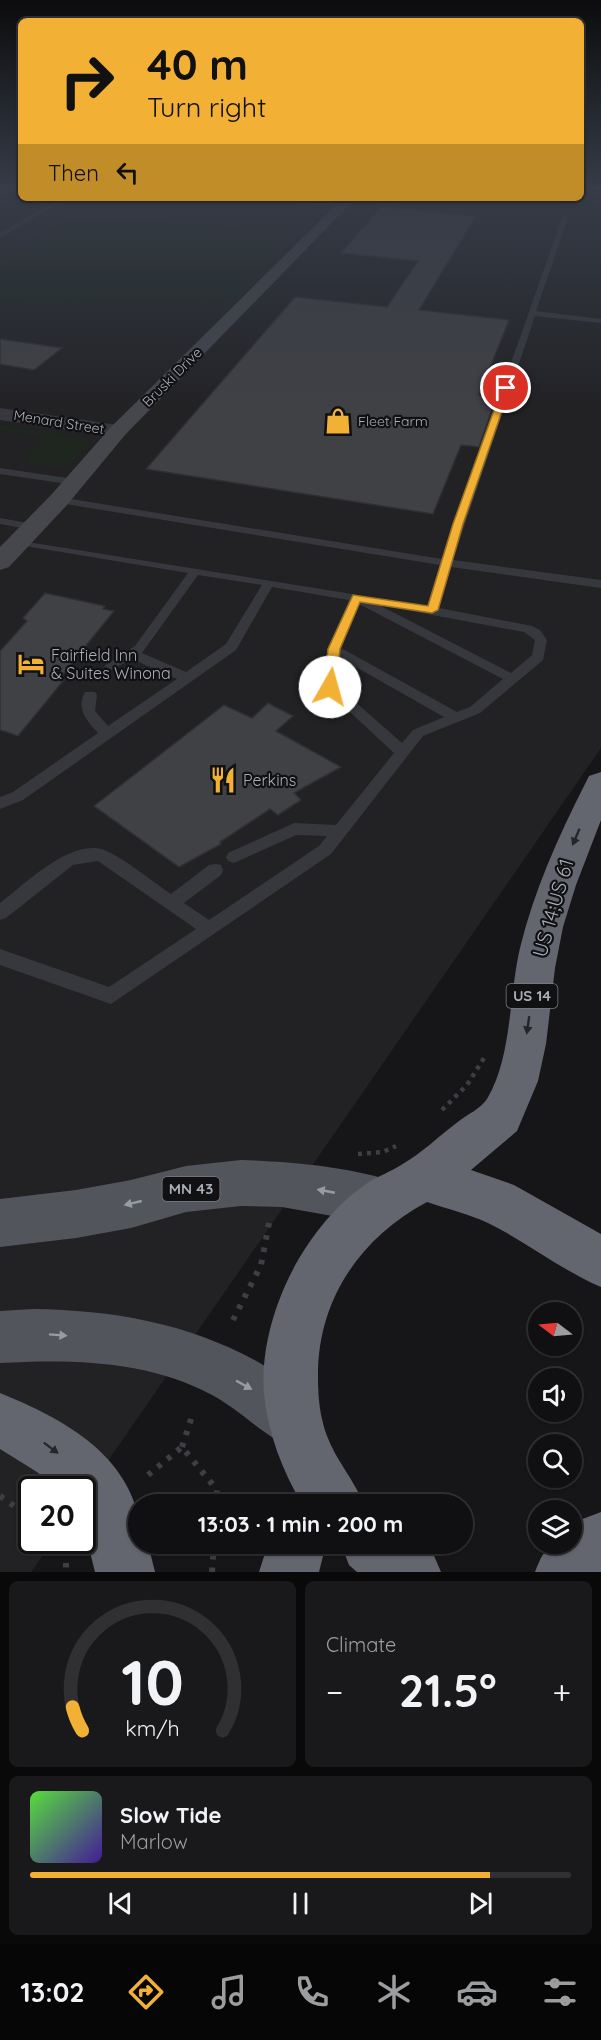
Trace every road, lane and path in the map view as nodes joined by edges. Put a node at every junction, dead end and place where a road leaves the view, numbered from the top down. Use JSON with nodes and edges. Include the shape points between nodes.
{"nodes":[{"id":1,"x":285,"y":263,"type":"edge"},
{"id":2,"x":549,"y":263,"type":"edge"},
{"id":3,"x":532,"y":313,"type":"junction"},
{"id":4,"x":601,"y":321,"type":"edge"},
{"id":5,"x":0,"y":414,"type":"edge"},
{"id":6,"x":117,"y":431,"type":"junction"},
{"id":7,"x":0,"y":471,"type":"edge"},
{"id":8,"x":74,"y":482,"type":"junction"},
{"id":9,"x":59,"y":500,"type":"junction"},
{"id":10,"x":0,"y":521,"type":"edge"},
{"id":11,"x":33,"y":527,"type":"junction"},
{"id":12,"x":19,"y":542,"type":"junction"},
{"id":13,"x":0,"y":562,"type":"edge"},
{"id":14,"x":447,"y":563,"type":"junction"},
{"id":15,"x":195,"y":571,"type":"junction"},
{"id":16,"x":269,"y":583,"type":"junction"},
{"id":17,"x":601,"y":584,"type":"edge"},
{"id":18,"x":356,"y":598,"type":"junction"},
{"id":19,"x":432,"y":610,"type":"junction"},
{"id":20,"x":334,"y":649,"type":"junction"},
{"id":21,"x":132,"y":654,"type":"junction"},
{"id":22,"x":111,"y":666,"type":"dead end"},
{"id":23,"x":187,"y":678,"type":"junction"},
{"id":24,"x":511,"y":678,"type":"junction"},
{"id":25,"x":90,"y":695,"type":"dead end"},
{"id":26,"x":455,"y":717,"type":"junction"},
{"id":27,"x":107,"y":734,"type":"junction"},
{"id":28,"x":403,"y":752,"type":"junction"},
{"id":29,"x":601,"y":784,"type":"edge"},
{"id":30,"x":0,"y":802,"type":"edge"},
{"id":31,"x":340,"y":831,"type":"junction"},
{"id":32,"x":234,"y":857,"type":"dead end"},
{"id":33,"x":215,"y":870,"type":"dead end"},
{"id":34,"x":171,"y":903,"type":"junction"},
{"id":35,"x":0,"y":913,"type":"edge"},
{"id":36,"x":209,"y":929,"type":"junction"},
{"id":37,"x":0,"y":957,"type":"edge"},
{"id":38,"x":467,"y":1085,"type":"dead end"},
{"id":39,"x":435,"y":1118,"type":"dead end"},
{"id":40,"x":354,"y":1154,"type":"dead end"},
{"id":41,"x":402,"y":1174,"type":"junction"},
{"id":42,"x":271,"y":1210,"type":"dead end"},
{"id":43,"x":0,"y":1223,"type":"edge"},
{"id":44,"x":601,"y":1262,"type":"edge"},
{"id":45,"x":233,"y":1320,"type":"dead end"},
{"id":46,"x":0,"y":1337,"type":"edge"},
{"id":47,"x":193,"y":1413,"type":"dead end"},
{"id":48,"x":0,"y":1420,"type":"edge"},
{"id":49,"x":182,"y":1447,"type":"junction"},
{"id":50,"x":148,"y":1475,"type":"dead end"},
{"id":51,"x":313,"y":1476,"type":"edge"},
{"id":52,"x":217,"y":1494,"type":"edge"},
{"id":53,"x":0,"y":1496,"type":"edge"},
{"id":54,"x":18,"y":1509,"type":"edge"},
{"id":55,"x":601,"y":1540,"type":"edge"},
{"id":56,"x":65,"y":1554,"type":"edge"},
{"id":57,"x":213,"y":1554,"type":"edge"},
{"id":58,"x":294,"y":1554,"type":"edge"},
{"id":59,"x":381,"y":1554,"type":"edge"},
{"id":60,"x":66,"y":1572,"type":"edge"},
{"id":61,"x":125,"y":1572,"type":"edge"},
{"id":62,"x":212,"y":1572,"type":"edge"},
{"id":63,"x":289,"y":1572,"type":"edge"},
{"id":64,"x":411,"y":1572,"type":"edge"},
{"id":65,"x":566,"y":1572,"type":"edge"}],
"edges":[{"from":1,"to":6,"type":"street","name":"Bruski Drive"},
{"from":2,"to":3,"type":"lane"},
{"from":3,"to":4,"type":"lane"},
{"from":3,"to":14,"type":"lane"},
{"from":5,"to":6,"type":"street","name":"Menard Street"},
{"from":6,"to":8,"type":"street","name":"Bruski Drive"},
{"from":7,"to":8,"type":"lane"},
{"from":8,"to":9,"type":"street","name":"Bruski Drive"},
{"from":9,"to":11,"type":"street","name":"Bruski Drive"},
{"from":9,"to":14,"type":"lane"},
{"from":10,"to":11,"type":"lane"},
{"from":11,"to":12,"type":"street","name":"Bruski Drive"},
{"from":12,"to":13,"type":"street","name":"Bruski Drive"},
{"from":12,"to":15,"type":"lane"},
{"from":14,"to":17,"type":"lane"},
{"from":14,"to":19,"type":"lane"},
{"from":15,"to":16,"type":"lane"},
{"from":15,"to":21,"type":"lane","via":[[140,649]]},
{"from":16,"to":18,"type":"lane"},
{"from":16,"to":23,"type":"lane","via":[[231,647]]},
{"from":18,"to":19,"type":"lane"},
{"from":18,"to":20,"type":"lane"},
{"from":18,"to":24,"type":"lane"},
{"from":19,"to":24,"type":"lane","via":[[536,633],[541,640],[537,657]]},
{"from":20,"to":26,"type":"lane"},
{"from":20,"to":28,"type":"lane","via":[[330,687]]},
{"from":21,"to":22,"type":"lane"},
{"from":21,"to":23,"type":"lane"},
{"from":23,"to":27,"type":"lane"},
{"from":24,"to":26,"type":"lane","via":[[475,710]]},
{"from":25,"to":27,"type":"lane","via":[[87,711]]},
{"from":26,"to":28,"type":"lane","via":[[418,733]]},
{"from":27,"to":30,"type":"lane","via":[[18,796]]},
{"from":28,"to":31,"type":"lane"},
{"from":29,"to":41,"type":"highway","name":"US 14;US 61","number":"US 14","one_way":true,"via":[[552,901],[539,950],[526,1044],[514,1089],[501,1116]]},
{"from":31,"to":32,"type":"lane","via":[[294,829]]},
{"from":31,"to":36,"type":"lane","via":[[325,850]]},
{"from":33,"to":34,"type":"lane"},
{"from":34,"to":35,"type":"lane","via":[[101,855],[86,855],[68,860]]},
{"from":34,"to":36,"type":"lane"},
{"from":36,"to":37,"type":"lane","via":[[111,996]]},
{"from":38,"to":39,"type":"path"},
{"from":40,"to":41,"type":"path","via":[[383,1152]]},
{"from":41,"to":43,"type":"main road","number":"MN 43","one_way":true,"via":[[292,1185],[241,1183],[186,1189],[120,1206]]},
{"from":41,"to":44,"type":"highway","via":[[497,1202]]},
{"from":41,"to":51,"type":"highway","name":"US 14;US 61","number":"US 14","via":[[325,1258],[300,1314],[293,1347],[292,1384]]},
{"from":42,"to":45,"type":"path","via":[[261,1265]]},
{"from":46,"to":51,"type":"main road","one_way":true,"via":[[37,1334],[120,1340],[167,1350],[213,1368],[259,1393]]},
{"from":47,"to":49,"type":"path"},
{"from":48,"to":61,"type":"highway","one_way":true,"via":[[37,1438],[76,1467],[101,1495],[116,1531]]},
{"from":49,"to":50,"type":"path"},
{"from":49,"to":52,"type":"path"},
{"from":53,"to":54,"type":"path"},
{"from":55,"to":65,"type":"highway"},
{"from":56,"to":60,"type":"path"},
{"from":57,"to":62,"type":"path"},
{"from":58,"to":63,"type":"highway"},
{"from":59,"to":64,"type":"highway"}]}
